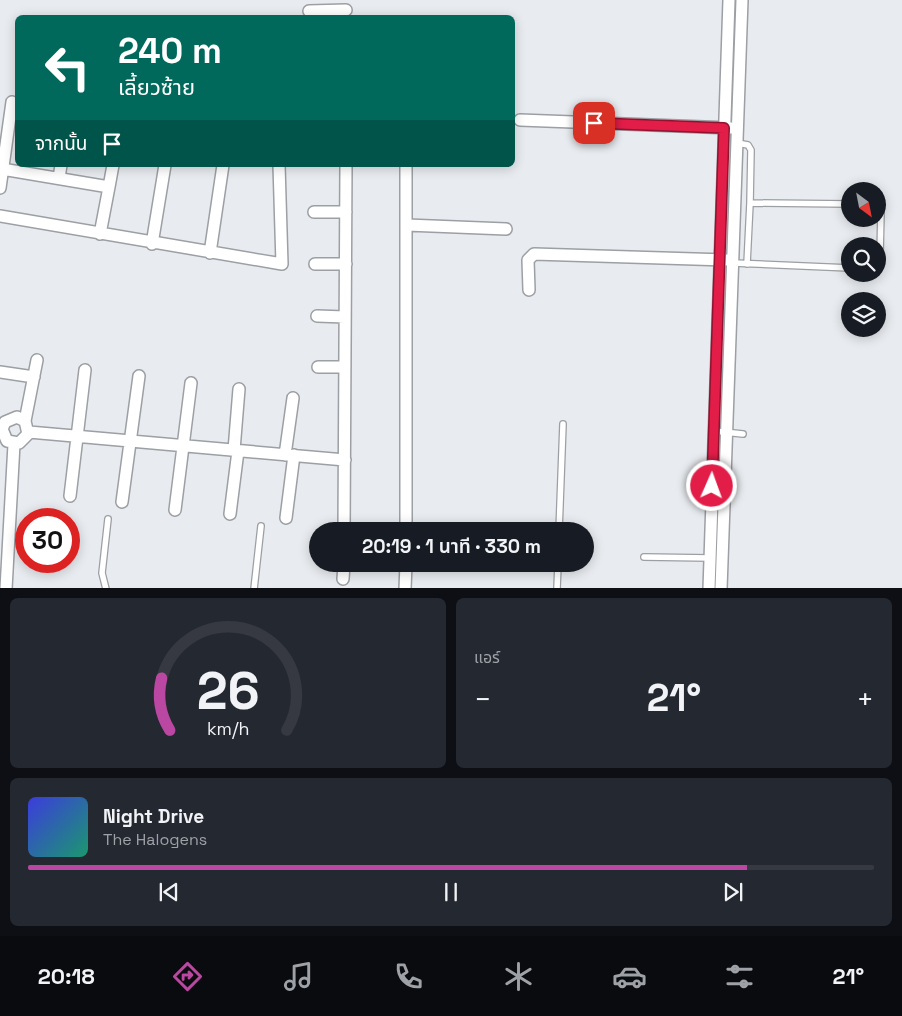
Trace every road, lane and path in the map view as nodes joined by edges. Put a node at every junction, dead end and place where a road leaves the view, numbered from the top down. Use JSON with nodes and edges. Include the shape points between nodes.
{"nodes":[{"id":1,"x":729,"y":0,"type":"edge"},
{"id":2,"x":742,"y":0,"type":"edge"},
{"id":3,"x":346,"y":9,"type":"edge"},
{"id":4,"x":309,"y":11,"type":"dead end"},
{"id":5,"x":12,"y":102,"type":"dead end"},
{"id":6,"x":520,"y":120,"type":"dead end"},
{"id":7,"x":724,"y":128,"type":"junction"},
{"id":8,"x":738,"y":129,"type":"junction"},
{"id":9,"x":737,"y":143,"type":"junction"},
{"id":10,"x":61,"y":167,"type":"edge"},
{"id":11,"x":112,"y":167,"type":"edge"},
{"id":12,"x":166,"y":167,"type":"edge"},
{"id":13,"x":223,"y":167,"type":"edge"},
{"id":14,"x":278,"y":167,"type":"edge"},
{"id":15,"x":346,"y":167,"type":"edge"},
{"id":16,"x":406,"y":167,"type":"edge"},
{"id":17,"x":2,"y":169,"type":"junction"},
{"id":18,"x":59,"y":178,"type":"junction"},
{"id":19,"x":109,"y":187,"type":"junction"},
{"id":20,"x":0,"y":188,"type":"edge"},
{"id":21,"x":750,"y":203,"type":"junction"},
{"id":22,"x":841,"y":204,"type":"edge"},
{"id":23,"x":314,"y":212,"type":"dead end"},
{"id":24,"x":346,"y":212,"type":"junction"},
{"id":25,"x":0,"y":216,"type":"edge"},
{"id":26,"x":407,"y":226,"type":"junction"},
{"id":27,"x":506,"y":229,"type":"dead end"},
{"id":28,"x":100,"y":234,"type":"junction"},
{"id":29,"x":152,"y":244,"type":"junction"},
{"id":30,"x":210,"y":253,"type":"junction"},
{"id":31,"x":720,"y":260,"type":"junction"},
{"id":32,"x":733,"y":262,"type":"junction"},
{"id":33,"x":315,"y":264,"type":"dead end"},
{"id":34,"x":346,"y":264,"type":"junction"},
{"id":35,"x":746,"y":264,"type":"junction"},
{"id":36,"x":841,"y":268,"type":"edge"},
{"id":37,"x":529,"y":290,"type":"dead end"},
{"id":38,"x":317,"y":316,"type":"dead end"},
{"id":39,"x":346,"y":317,"type":"junction"},
{"id":40,"x":37,"y":360,"type":"dead end"},
{"id":41,"x":318,"y":367,"type":"dead end"},
{"id":42,"x":345,"y":367,"type":"junction"},
{"id":43,"x":716,"y":367,"type":"junction"},
{"id":44,"x":729,"y":367,"type":"junction"},
{"id":45,"x":85,"y":370,"type":"dead end"},
{"id":46,"x":0,"y":372,"type":"edge"},
{"id":47,"x":139,"y":376,"type":"dead end"},
{"id":48,"x":34,"y":377,"type":"junction"},
{"id":49,"x":191,"y":383,"type":"dead end"},
{"id":50,"x":239,"y":388,"type":"dead end"},
{"id":51,"x":293,"y":398,"type":"dead end"},
{"id":52,"x":563,"y":424,"type":"dead end"},
{"id":53,"x":27,"y":426,"type":"junction"},
{"id":54,"x":1,"y":429,"type":"edge"},
{"id":55,"x":714,"y":431,"type":"junction"},
{"id":56,"x":726,"y":432,"type":"junction"},
{"id":57,"x":743,"y":434,"type":"dead end"},
{"id":58,"x":77,"y":436,"type":"junction"},
{"id":59,"x":130,"y":441,"type":"junction"},
{"id":60,"x":14,"y":444,"type":"junction"},
{"id":61,"x":184,"y":446,"type":"junction"},
{"id":62,"x":236,"y":450,"type":"junction"},
{"id":63,"x":289,"y":455,"type":"junction"},
{"id":64,"x":345,"y":460,"type":"junction"},
{"id":65,"x":713,"y":468,"type":"junction"},
{"id":66,"x":726,"y":468,"type":"junction"},
{"id":67,"x":6,"y":487,"type":"edge"},
{"id":68,"x":70,"y":496,"type":"dead end"},
{"id":69,"x":122,"y":502,"type":"dead end"},
{"id":70,"x":175,"y":510,"type":"dead end"},
{"id":71,"x":230,"y":514,"type":"dead end"},
{"id":72,"x":286,"y":518,"type":"dead end"},
{"id":73,"x":108,"y":519,"type":"dead end"},
{"id":74,"x":344,"y":522,"type":"edge"},
{"id":75,"x":406,"y":522,"type":"edge"},
{"id":76,"x":559,"y":522,"type":"edge"},
{"id":77,"x":261,"y":526,"type":"dead end"},
{"id":78,"x":4,"y":545,"type":"edge"},
{"id":79,"x":644,"y":557,"type":"dead end"},
{"id":80,"x":710,"y":558,"type":"junction"},
{"id":81,"x":722,"y":558,"type":"junction"},
{"id":82,"x":343,"y":572,"type":"edge"},
{"id":83,"x":406,"y":572,"type":"edge"},
{"id":84,"x":558,"y":572,"type":"edge"},
{"id":85,"x":343,"y":579,"type":"dead end"},
{"id":86,"x":6,"y":588,"type":"edge"},
{"id":87,"x":106,"y":588,"type":"edge"},
{"id":88,"x":254,"y":588,"type":"edge"},
{"id":89,"x":405,"y":588,"type":"edge"},
{"id":90,"x":557,"y":588,"type":"edge"},
{"id":91,"x":709,"y":588,"type":"edge"},
{"id":92,"x":721,"y":588,"type":"edge"}],
"edges":[{"from":1,"to":7,"type":"street"},
{"from":2,"to":8,"type":"street"},
{"from":3,"to":4,"type":"street"},
{"from":5,"to":17,"type":"street"},
{"from":6,"to":7,"type":"street"},
{"from":7,"to":8,"type":"street"},
{"from":7,"to":31,"type":"street"},
{"from":8,"to":9,"type":"street"},
{"from":9,"to":21,"type":"lane","via":[[748,145],[751,150]]},
{"from":9,"to":32,"type":"street"},
{"from":10,"to":18,"type":"street"},
{"from":11,"to":19,"type":"street"},
{"from":12,"to":29,"type":"street"},
{"from":13,"to":30,"type":"street"},
{"from":14,"to":30,"type":"street","via":[[282,264]]},
{"from":15,"to":24,"type":"street"},
{"from":16,"to":26,"type":"street"},
{"from":17,"to":18,"type":"street"},
{"from":17,"to":20,"type":"street"},
{"from":18,"to":19,"type":"street"},
{"from":19,"to":28,"type":"street"},
{"from":21,"to":22,"type":"lane"},
{"from":21,"to":35,"type":"lane"},
{"from":23,"to":24,"type":"street"},
{"from":24,"to":34,"type":"street"},
{"from":25,"to":28,"type":"street"},
{"from":26,"to":27,"type":"street"},
{"from":26,"to":75,"type":"street"},
{"from":28,"to":29,"type":"street"},
{"from":29,"to":30,"type":"street"},
{"from":31,"to":32,"type":"street"},
{"from":31,"to":37,"type":"street","via":[[534,254],[528,260]]},
{"from":31,"to":43,"type":"street"},
{"from":32,"to":35,"type":"lane"},
{"from":32,"to":44,"type":"street"},
{"from":33,"to":34,"type":"street"},
{"from":34,"to":39,"type":"street"},
{"from":35,"to":36,"type":"lane"},
{"from":38,"to":39,"type":"street"},
{"from":39,"to":42,"type":"street"},
{"from":40,"to":48,"type":"street"},
{"from":41,"to":42,"type":"street"},
{"from":42,"to":64,"type":"street"},
{"from":43,"to":44,"type":"street"},
{"from":43,"to":55,"type":"street"},
{"from":44,"to":56,"type":"street"},
{"from":45,"to":58,"type":"street"},
{"from":46,"to":48,"type":"street"},
{"from":47,"to":59,"type":"street"},
{"from":48,"to":53,"type":"street"},
{"from":49,"to":61,"type":"street"},
{"from":50,"to":62,"type":"street"},
{"from":51,"to":63,"type":"street"},
{"from":52,"to":76,"type":"lane"},
{"from":53,"to":54,"type":"street","via":[[12,417]]},
{"from":53,"to":58,"type":"street"},
{"from":53,"to":60,"type":"street","via":[[23,441]]},
{"from":54,"to":60,"type":"street","via":[[4,437]]},
{"from":55,"to":56,"type":"lane"},
{"from":55,"to":65,"type":"street"},
{"from":56,"to":57,"type":"lane"},
{"from":56,"to":66,"type":"street"},
{"from":58,"to":59,"type":"street"},
{"from":58,"to":68,"type":"street"},
{"from":59,"to":61,"type":"street"},
{"from":59,"to":69,"type":"street"},
{"from":60,"to":67,"type":"street"},
{"from":61,"to":62,"type":"street"},
{"from":61,"to":70,"type":"street"},
{"from":62,"to":63,"type":"street"},
{"from":62,"to":71,"type":"street"},
{"from":63,"to":64,"type":"street"},
{"from":63,"to":72,"type":"street"},
{"from":64,"to":74,"type":"street"},
{"from":65,"to":66,"type":"street"},
{"from":65,"to":80,"type":"street"},
{"from":66,"to":81,"type":"street"},
{"from":67,"to":78,"type":"street"},
{"from":73,"to":87,"type":"lane","via":[[102,573]]},
{"from":77,"to":88,"type":"lane"},
{"from":78,"to":86,"type":"street"},
{"from":79,"to":80,"type":"lane"},
{"from":80,"to":81,"type":"lane"},
{"from":80,"to":91,"type":"street"},
{"from":81,"to":92,"type":"street"},
{"from":82,"to":85,"type":"street"},
{"from":83,"to":89,"type":"street"},
{"from":84,"to":90,"type":"lane"}]}
